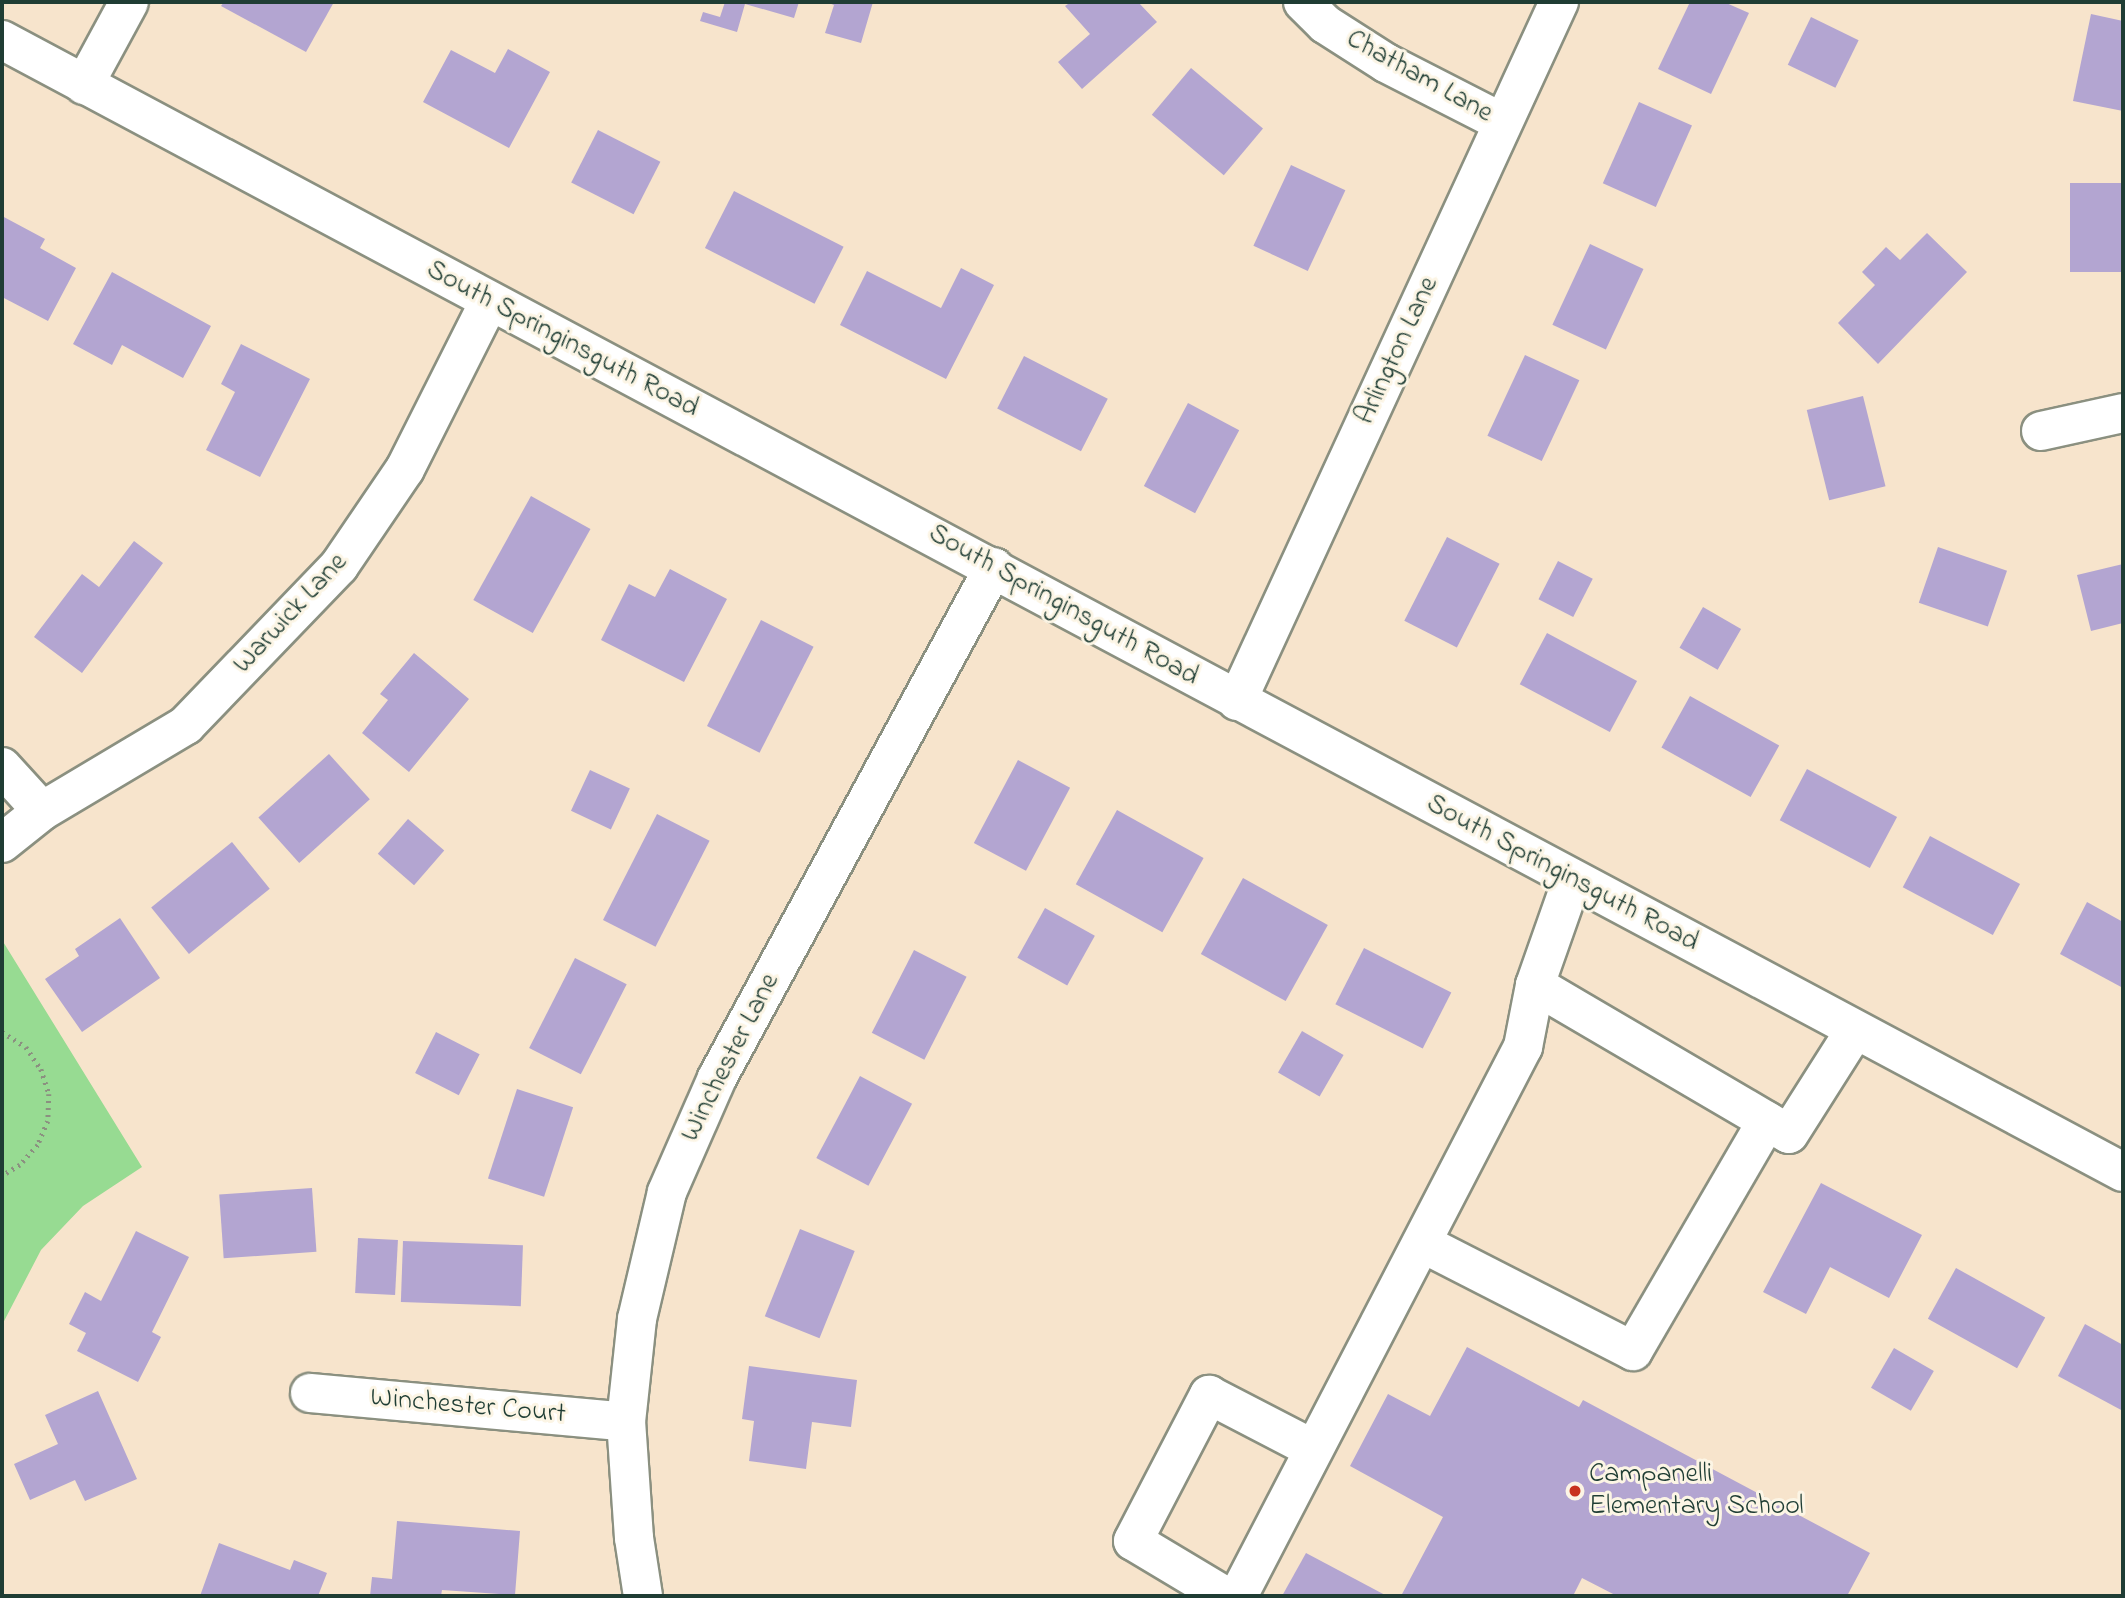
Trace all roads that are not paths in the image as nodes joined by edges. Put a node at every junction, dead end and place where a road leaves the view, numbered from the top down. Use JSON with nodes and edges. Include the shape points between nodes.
{"nodes":[{"id":1,"x":129,"y":2,"type":"edge"},
{"id":2,"x":1303,"y":2,"type":"edge"},
{"id":3,"x":1559,"y":2,"type":"edge"},
{"id":4,"x":2,"y":40,"type":"edge"},
{"id":5,"x":84,"y":85,"type":"junction"},
{"id":6,"x":1503,"y":123,"type":"junction"},
{"id":7,"x":489,"y":302,"type":"junction"},
{"id":8,"x":2123,"y":412,"type":"edge"},
{"id":9,"x":2041,"y":431,"type":"dead end"},
{"id":10,"x":995,"y":567,"type":"junction"},
{"id":11,"x":1237,"y":701,"type":"junction"},
{"id":12,"x":2,"y":767,"type":"edge"},
{"id":13,"x":42,"y":811,"type":"junction"},
{"id":14,"x":2,"y":843,"type":"edge"},
{"id":15,"x":1572,"y":880,"type":"junction"},
{"id":16,"x":1535,"y":985,"type":"junction"},
{"id":17,"x":1855,"y":1030,"type":"junction"},
{"id":18,"x":1767,"y":1121,"type":"junction"},
{"id":19,"x":2123,"y":1172,"type":"edge"},
{"id":20,"x":1422,"y":1243,"type":"junction"},
{"id":21,"x":310,"y":1393,"type":"dead end"},
{"id":22,"x":626,"y":1422,"type":"junction"},
{"id":23,"x":1313,"y":1449,"type":"junction"},
{"id":24,"x":643,"y":1596,"type":"edge"},
{"id":25,"x":1225,"y":1596,"type":"edge"},
{"id":26,"x":1238,"y":1596,"type":"edge"}],
"edges":[{"from":1,"to":5,"type":"street"},
{"from":2,"to":6,"type":"street","name":"Chatham Lane","via":[[1325,24],[1386,63]]},
{"from":3,"to":6,"type":"street","name":"Arlington Lane"},
{"from":4,"to":5,"type":"street","name":"South Springinsguth Road"},
{"from":5,"to":7,"type":"street","name":"South Springinsguth Road"},
{"from":6,"to":11,"type":"street","name":"Arlington Lane"},
{"from":7,"to":10,"type":"street","name":"South Springinsguth Road"},
{"from":7,"to":13,"type":"street","name":"Warwick Lane","via":[[405,470],[340,566],[186,725]]},
{"from":8,"to":9,"type":"street"},
{"from":10,"to":11,"type":"street","name":"South Springinsguth Road"},
{"from":10,"to":22,"type":"street","name":"Winchester Lane","via":[[690,1136],[652,1243],[637,1319]]},
{"from":11,"to":15,"type":"street","name":"South Springinsguth Road"},
{"from":12,"to":13,"type":"street"},
{"from":13,"to":14,"type":"street","name":"Warwick Lane"},
{"from":15,"to":16,"type":"street"},
{"from":15,"to":17,"type":"street","name":"South Springinsguth Road"},
{"from":16,"to":18,"type":"street"},
{"from":16,"to":20,"type":"street","via":[[1523,1047]]},
{"from":17,"to":18,"type":"street","via":[[1789,1134]]},
{"from":17,"to":19,"type":"street","name":"South Springinsguth Road"},
{"from":18,"to":20,"type":"street","via":[[1633,1351]]},
{"from":20,"to":23,"type":"street"},
{"from":21,"to":22,"type":"street","name":"Winchester Court"},
{"from":22,"to":24,"type":"street","name":"Winchester Lane"},
{"from":23,"to":25,"type":"street","via":[[1209,1395],[1133,1541]]},
{"from":23,"to":26,"type":"street"}]}
